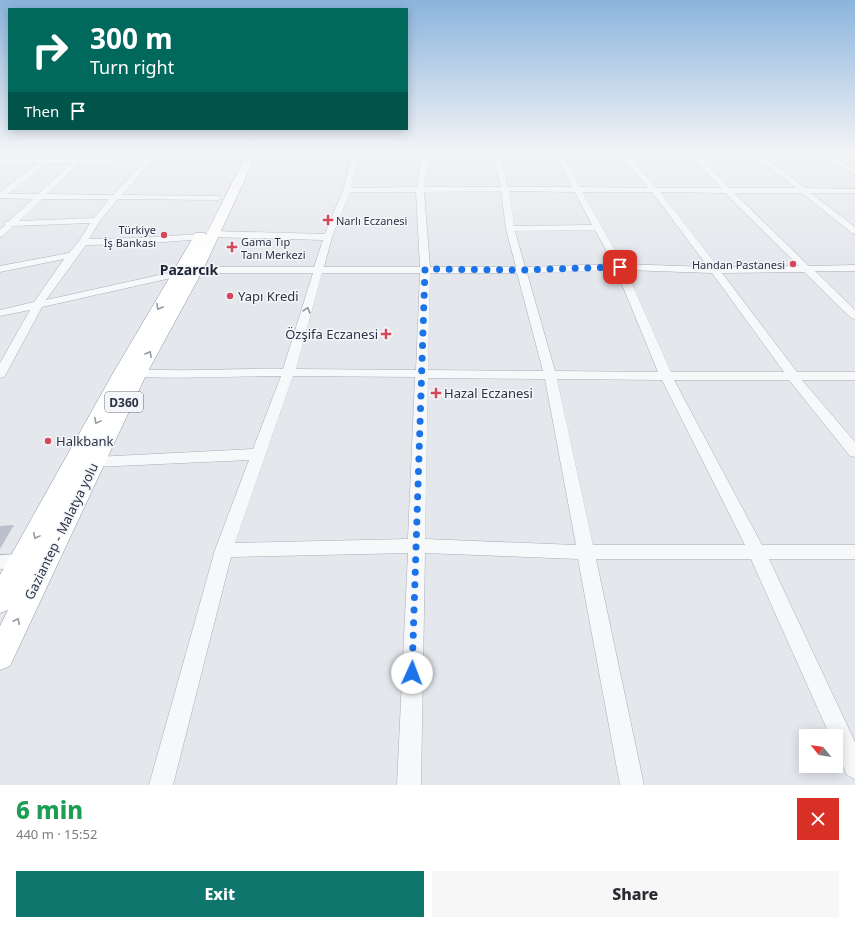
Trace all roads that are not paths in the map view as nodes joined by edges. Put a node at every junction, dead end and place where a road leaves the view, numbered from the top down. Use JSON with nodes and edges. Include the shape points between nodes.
{"nodes":[{"id":1,"x":11,"y":188,"type":"edge"},
{"id":2,"x":50,"y":188,"type":"edge"},
{"id":3,"x":124,"y":188,"type":"edge"},
{"id":4,"x":225,"y":188,"type":"edge"},
{"id":5,"x":230,"y":188,"type":"edge"},
{"id":6,"x":652,"y":188,"type":"edge"},
{"id":7,"x":725,"y":188,"type":"edge"},
{"id":8,"x":800,"y":188,"type":"edge"},
{"id":9,"x":505,"y":189,"type":"junction"},
{"id":10,"x":578,"y":189,"type":"junction"},
{"id":11,"x":347,"y":190,"type":"joint"},
{"id":12,"x":420,"y":190,"type":"junction"},
{"id":13,"x":654,"y":190,"type":"junction"},
{"id":14,"x":728,"y":191,"type":"junction"},
{"id":15,"x":804,"y":191,"type":"junction"},
{"id":16,"x":855,"y":191,"type":"edge"},
{"id":17,"x":0,"y":196,"type":"edge"},
{"id":18,"x":40,"y":197,"type":"junction"},
{"id":19,"x":115,"y":198,"type":"junction"},
{"id":20,"x":218,"y":198,"type":"junction"},
{"id":21,"x":96,"y":220,"type":"junction"},
{"id":22,"x":0,"y":224,"type":"edge"},
{"id":23,"x":10,"y":224,"type":"junction"},
{"id":24,"x":599,"y":227,"type":"junction"},
{"id":25,"x":510,"y":229,"type":"junction"},
{"id":26,"x":855,"y":231,"type":"edge"},
{"id":27,"x":0,"y":234,"type":"edge"},
{"id":28,"x":206,"y":236,"type":"junction"},
{"id":29,"x":328,"y":237,"type":"junction"},
{"id":30,"x":83,"y":242,"type":"junction"},
{"id":31,"x":72,"y":256,"type":"junction"},
{"id":32,"x":620,"y":267,"type":"junction"},
{"id":33,"x":855,"y":268,"type":"edge"},
{"id":34,"x":0,"y":269,"type":"edge"},
{"id":35,"x":425,"y":269,"type":"junction"},
{"id":36,"x":196,"y":270,"type":"junction"},
{"id":37,"x":318,"y":270,"type":"junction"},
{"id":38,"x":521,"y":270,"type":"junction"},
{"id":39,"x":715,"y":270,"type":"junction"},
{"id":40,"x":808,"y":270,"type":"junction"},
{"id":41,"x":177,"y":274,"type":"junction"},
{"id":42,"x":38,"y":304,"type":"junction"},
{"id":43,"x":0,"y":313,"type":"edge"},
{"id":44,"x":855,"y":316,"type":"edge"},
{"id":45,"x":138,"y":373,"type":"junction"},
{"id":46,"x":0,"y":374,"type":"edge"},
{"id":47,"x":288,"y":374,"type":"junction"},
{"id":48,"x":550,"y":374,"type":"junction"},
{"id":49,"x":423,"y":375,"type":"junction"},
{"id":50,"x":666,"y":376,"type":"junction"},
{"id":51,"x":794,"y":376,"type":"junction"},
{"id":52,"x":855,"y":376,"type":"edge"},
{"id":53,"x":855,"y":452,"type":"edge"},
{"id":54,"x":259,"y":454,"type":"junction"},
{"id":55,"x":95,"y":462,"type":"junction"},
{"id":56,"x":416,"y":546,"type":"junction"},
{"id":57,"x":224,"y":550,"type":"junction"},
{"id":58,"x":586,"y":552,"type":"junction"},
{"id":59,"x":757,"y":552,"type":"junction"},
{"id":60,"x":855,"y":552,"type":"edge"},
{"id":61,"x":22,"y":561,"type":"junction"},
{"id":62,"x":0,"y":562,"type":"edge"},
{"id":63,"x":0,"y":602,"type":"edge"},
{"id":64,"x":0,"y":656,"type":"edge"},
{"id":65,"x":855,"y":767,"type":"edge"},
{"id":66,"x":161,"y":785,"type":"edge"},
{"id":67,"x":410,"y":785,"type":"edge"},
{"id":68,"x":632,"y":785,"type":"edge"}],
"edges":[{"from":1,"to":17,"type":"street"},
{"from":2,"to":18,"type":"street"},
{"from":3,"to":19,"type":"street"},
{"from":4,"to":20,"type":"highway","name":"Gaziantep - Malatya yolu","number":"D360"},
{"from":5,"to":28,"type":"highway","name":"Gaziantep - Malatya yolu","number":"D360"},
{"from":6,"to":13,"type":"street"},
{"from":7,"to":14,"type":"street"},
{"from":8,"to":15,"type":"street"},
{"from":9,"to":10,"type":"street"},
{"from":9,"to":12,"type":"street"},
{"from":9,"to":25,"type":"street"},
{"from":10,"to":13,"type":"street"},
{"from":10,"to":24,"type":"street"},
{"from":11,"to":12,"type":"street"},
{"from":11,"to":29,"type":"street"},
{"from":12,"to":35,"type":"street"},
{"from":13,"to":14,"type":"street"},
{"from":13,"to":39,"type":"street"},
{"from":14,"to":15,"type":"street"},
{"from":14,"to":40,"type":"street"},
{"from":15,"to":16,"type":"street"},
{"from":15,"to":26,"type":"street"},
{"from":17,"to":18,"type":"street"},
{"from":18,"to":19,"type":"street"},
{"from":18,"to":23,"type":"street"},
{"from":19,"to":20,"type":"street"},
{"from":19,"to":21,"type":"street"},
{"from":20,"to":28,"type":"highway","name":"Gaziantep - Malatya yolu","number":"D360"},
{"from":21,"to":23,"type":"street"},
{"from":21,"to":30,"type":"street"},
{"from":22,"to":23,"type":"street"},
{"from":23,"to":27,"type":"street"},
{"from":24,"to":25,"type":"street"},
{"from":24,"to":32,"type":"street"},
{"from":25,"to":38,"type":"street"},
{"from":28,"to":29,"type":"street"},
{"from":28,"to":30,"type":"street"},
{"from":28,"to":36,"type":"highway","name":"Gaziantep - Malatya yolu","number":"D360"},
{"from":28,"to":41,"type":"highway","name":"Gaziantep - Malatya yolu","number":"D360"},
{"from":29,"to":37,"type":"street"},
{"from":30,"to":31,"type":"street"},
{"from":31,"to":34,"type":"street"},
{"from":31,"to":42,"type":"street"},
{"from":32,"to":38,"type":"street"},
{"from":32,"to":39,"type":"street"},
{"from":32,"to":50,"type":"street"},
{"from":33,"to":40,"type":"street"},
{"from":35,"to":37,"type":"street"},
{"from":35,"to":38,"type":"street"},
{"from":35,"to":49,"type":"street"},
{"from":36,"to":37,"type":"street"},
{"from":45,"to":36,"type":"highway","name":"Gaziantep - Malatya yolu","number":"D360","one_way":true},
{"from":47,"to":37,"type":"street","one_way":true},
{"from":38,"to":48,"type":"street"},
{"from":39,"to":40,"type":"street"},
{"from":39,"to":51,"type":"street"},
{"from":40,"to":44,"type":"street"},
{"from":41,"to":42,"type":"street"},
{"from":41,"to":61,"type":"highway","name":"Gaziantep - Malatya yolu","number":"D360","one_way":true},
{"from":42,"to":43,"type":"street"},
{"from":42,"to":46,"type":"street"},
{"from":45,"to":47,"type":"street"},
{"from":45,"to":55,"type":"highway","name":"Gaziantep - Malatya yolu","number":"D360"},
{"from":47,"to":49,"type":"street"},
{"from":47,"to":54,"type":"street"},
{"from":48,"to":49,"type":"street"},
{"from":48,"to":50,"type":"street"},
{"from":48,"to":58,"type":"street"},
{"from":49,"to":56,"type":"street"},
{"from":50,"to":51,"type":"street"},
{"from":50,"to":59,"type":"street"},
{"from":51,"to":52,"type":"street"},
{"from":51,"to":53,"type":"street"},
{"from":54,"to":55,"type":"street"},
{"from":54,"to":57,"type":"street"},
{"from":64,"to":55,"type":"highway","name":"Gaziantep - Malatya yolu","number":"D360","one_way":true},
{"from":56,"to":57,"type":"street"},
{"from":56,"to":58,"type":"street"},
{"from":56,"to":67,"type":"street"},
{"from":57,"to":66,"type":"street"},
{"from":58,"to":59,"type":"street"},
{"from":58,"to":68,"type":"street"},
{"from":59,"to":60,"type":"street"},
{"from":59,"to":65,"type":"street"},
{"from":61,"to":62,"type":"street"},
{"from":61,"to":63,"type":"highway","name":"Gaziantep - Malatya yolu","number":"D360"}]}
